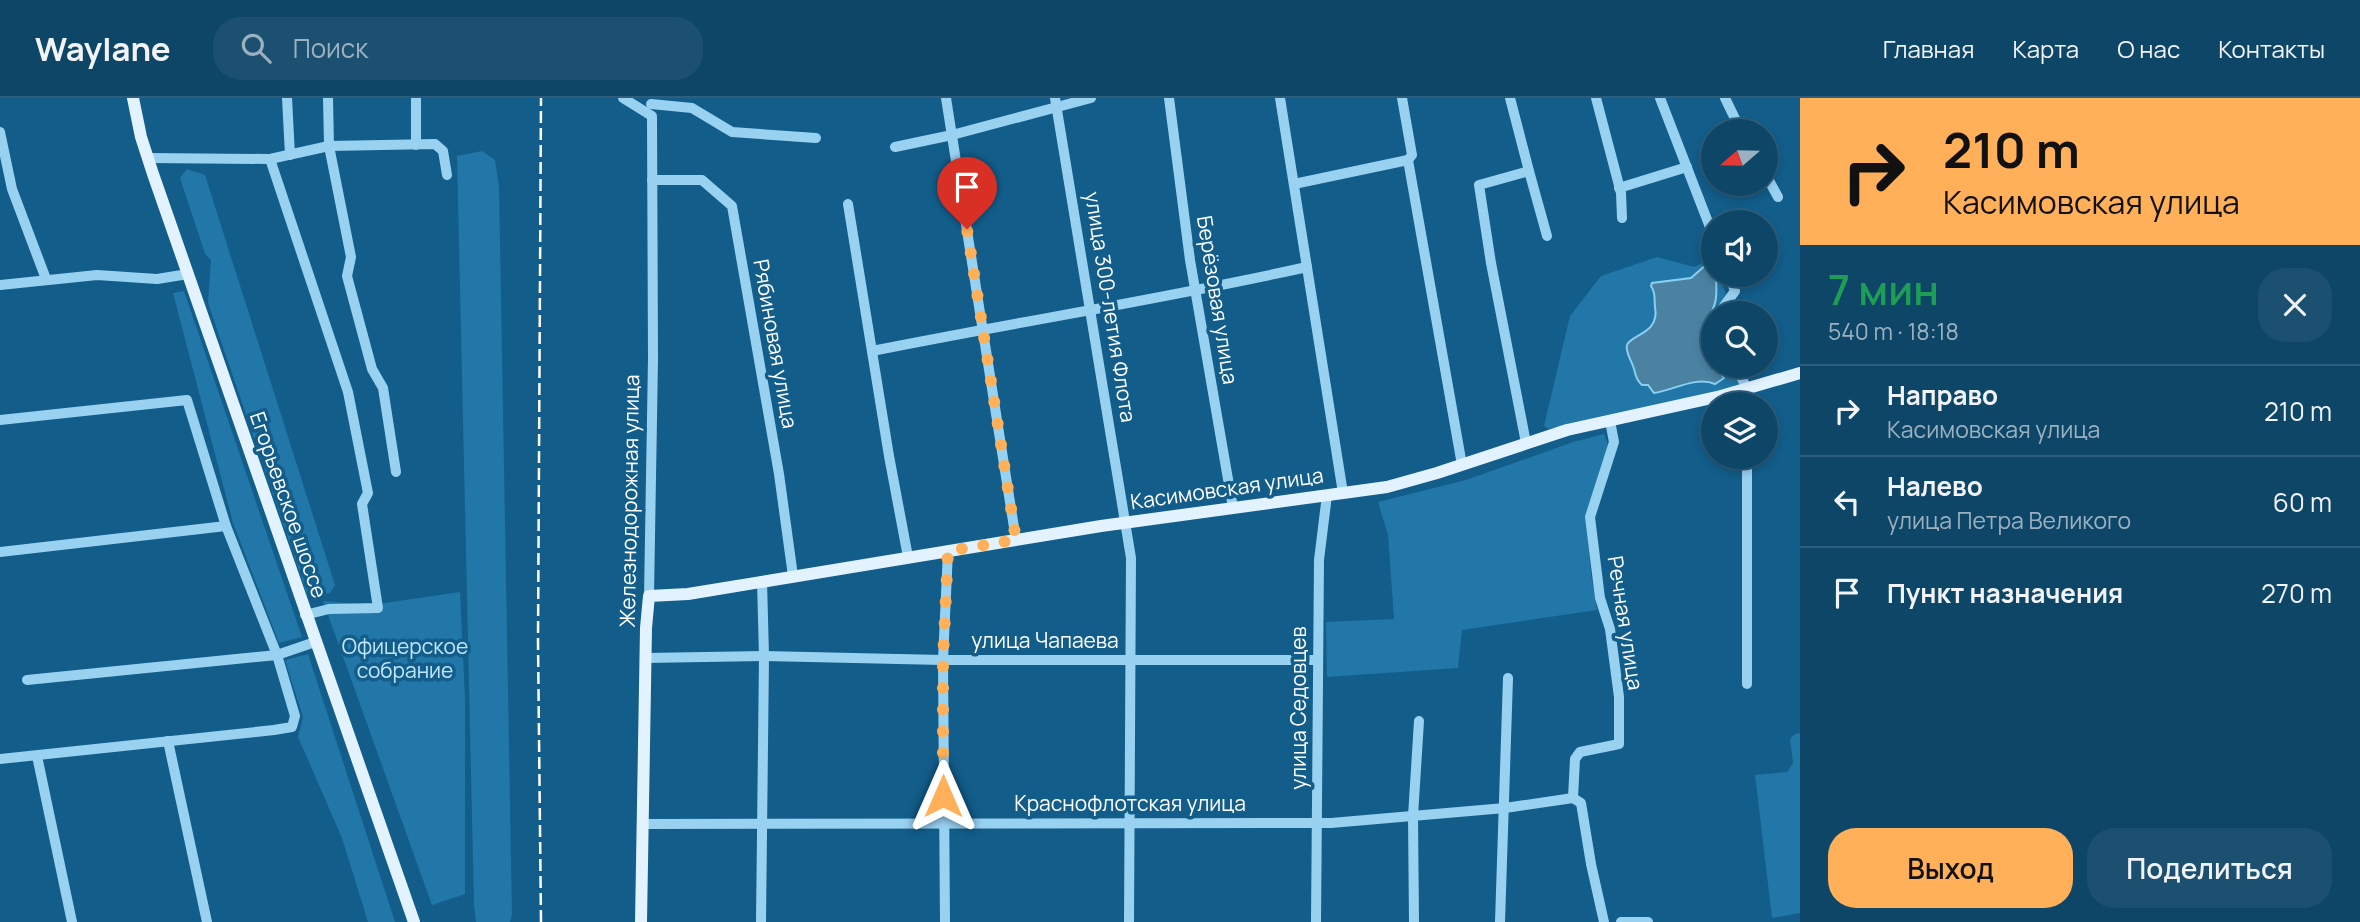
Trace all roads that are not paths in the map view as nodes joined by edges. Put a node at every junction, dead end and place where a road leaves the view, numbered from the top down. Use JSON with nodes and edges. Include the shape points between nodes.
{"nodes":[{"id":1,"x":133,"y":98,"type":"edge"},
{"id":2,"x":287,"y":98,"type":"edge"},
{"id":3,"x":328,"y":98,"type":"edge"},
{"id":4,"x":416,"y":98,"type":"edge"},
{"id":5,"x":622,"y":98,"type":"edge"},
{"id":6,"x":946,"y":98,"type":"edge"},
{"id":7,"x":1091,"y":98,"type":"edge"},
{"id":8,"x":1170,"y":98,"type":"edge"},
{"id":9,"x":1280,"y":98,"type":"edge"},
{"id":10,"x":1402,"y":98,"type":"edge"},
{"id":11,"x":1510,"y":98,"type":"edge"},
{"id":12,"x":1596,"y":98,"type":"edge"},
{"id":13,"x":1660,"y":98,"type":"edge"},
{"id":14,"x":1725,"y":98,"type":"edge"},
{"id":15,"x":651,"y":101,"type":"edge"},
{"id":16,"x":1056,"y":102,"type":"edge"},
{"id":17,"x":652,"y":116,"type":"junction"},
{"id":18,"x":1735,"y":119,"type":"edge"},
{"id":19,"x":0,"y":132,"type":"edge"},
{"id":20,"x":952,"y":135,"type":"junction"},
{"id":21,"x":816,"y":138,"type":"dead end"},
{"id":22,"x":416,"y":145,"type":"junction"},
{"id":23,"x":329,"y":146,"type":"junction"},
{"id":24,"x":895,"y":147,"type":"dead end"},
{"id":25,"x":290,"y":155,"type":"junction"},
{"id":26,"x":148,"y":158,"type":"junction"},
{"id":27,"x":270,"y":159,"type":"junction"},
{"id":28,"x":1408,"y":160,"type":"junction"},
{"id":29,"x":1687,"y":167,"type":"junction"},
{"id":30,"x":1529,"y":171,"type":"junction"},
{"id":31,"x":447,"y":175,"type":"dead end"},
{"id":32,"x":652,"y":180,"type":"junction"},
{"id":33,"x":1294,"y":184,"type":"junction"},
{"id":34,"x":1619,"y":188,"type":"junction"},
{"id":35,"x":848,"y":204,"type":"dead end"},
{"id":36,"x":1703,"y":210,"type":"edge"},
{"id":37,"x":1622,"y":218,"type":"dead end"},
{"id":38,"x":1547,"y":236,"type":"dead end"},
{"id":39,"x":1307,"y":267,"type":"junction"},
{"id":40,"x":188,"y":274,"type":"junction"},
{"id":41,"x":46,"y":279,"type":"junction"},
{"id":42,"x":0,"y":285,"type":"edge"},
{"id":43,"x":1195,"y":292,"type":"junction"},
{"id":44,"x":1090,"y":309,"type":"junction"},
{"id":45,"x":982,"y":329,"type":"junction"},
{"id":46,"x":872,"y":351,"type":"junction"},
{"id":47,"x":1800,"y":373,"type":"edge"},
{"id":48,"x":1742,"y":378,"type":"edge"},
{"id":49,"x":1747,"y":389,"type":"junction"},
{"id":50,"x":0,"y":420,"type":"edge"},
{"id":51,"x":1610,"y":421,"type":"junction"},
{"id":52,"x":1526,"y":443,"type":"junction"},
{"id":53,"x":1462,"y":465,"type":"junction"},
{"id":54,"x":1747,"y":469,"type":"edge"},
{"id":55,"x":396,"y":472,"type":"dead end"},
{"id":56,"x":1343,"y":493,"type":"junction"},
{"id":57,"x":1327,"y":495,"type":"junction"},
{"id":58,"x":1233,"y":508,"type":"junction"},
{"id":59,"x":1126,"y":522,"type":"junction"},
{"id":60,"x":226,"y":526,"type":"junction"},
{"id":61,"x":1016,"y":540,"type":"junction"},
{"id":62,"x":948,"y":551,"type":"junction"},
{"id":63,"x":0,"y":552,"type":"edge"},
{"id":64,"x":908,"y":557,"type":"junction"},
{"id":65,"x":793,"y":576,"type":"junction"},
{"id":66,"x":762,"y":582,"type":"junction"},
{"id":67,"x":649,"y":596,"type":"junction"},
{"id":68,"x":305,"y":615,"type":"junction"},
{"id":69,"x":315,"y":642,"type":"junction"},
{"id":70,"x":277,"y":655,"type":"junction"},
{"id":71,"x":764,"y":656,"type":"junction"},
{"id":72,"x":645,"y":658,"type":"junction"},
{"id":73,"x":943,"y":660,"type":"junction"},
{"id":74,"x":1132,"y":660,"type":"junction"},
{"id":75,"x":1318,"y":660,"type":"junction"},
{"id":76,"x":1508,"y":678,"type":"dead end"},
{"id":77,"x":27,"y":680,"type":"dead end"},
{"id":78,"x":1747,"y":684,"type":"dead end"},
{"id":79,"x":1419,"y":721,"type":"dead end"},
{"id":80,"x":168,"y":741,"type":"junction"},
{"id":81,"x":37,"y":755,"type":"junction"},
{"id":82,"x":0,"y":759,"type":"edge"},
{"id":83,"x":1573,"y":798,"type":"junction"},
{"id":84,"x":1505,"y":808,"type":"junction"},
{"id":85,"x":1413,"y":816,"type":"junction"},
{"id":86,"x":944,"y":823,"type":"junction"},
{"id":87,"x":1317,"y":823,"type":"junction"},
{"id":88,"x":643,"y":824,"type":"junction"},
{"id":89,"x":1130,"y":824,"type":"junction"},
{"id":90,"x":763,"y":825,"type":"junction"},
{"id":91,"x":72,"y":922,"type":"edge"},
{"id":92,"x":207,"y":922,"type":"edge"},
{"id":93,"x":414,"y":922,"type":"edge"},
{"id":94,"x":642,"y":922,"type":"edge"},
{"id":95,"x":761,"y":922,"type":"edge"},
{"id":96,"x":945,"y":922,"type":"edge"},
{"id":97,"x":1129,"y":922,"type":"edge"},
{"id":98,"x":1316,"y":922,"type":"edge"},
{"id":99,"x":1414,"y":922,"type":"edge"},
{"id":100,"x":1500,"y":922,"type":"edge"},
{"id":101,"x":1604,"y":922,"type":"edge"},
{"id":102,"x":1621,"y":922,"type":"edge"},
{"id":103,"x":1648,"y":922,"type":"edge"}],
"edges":[{"from":1,"to":26,"type":"main road","name":"Егорьевское шоссе"},
{"from":2,"to":25,"type":"street"},
{"from":3,"to":23,"type":"street"},
{"from":4,"to":22,"type":"street"},
{"from":5,"to":17,"type":"street"},
{"from":6,"to":20,"type":"street"},
{"from":7,"to":16,"type":"street"},
{"from":8,"to":43,"type":"street","name":"Берёзовая улица"},
{"from":9,"to":33,"type":"street"},
{"from":10,"to":28,"type":"street","via":[[1412,155]]},
{"from":11,"to":30,"type":"street"},
{"from":12,"to":34,"type":"street"},
{"from":13,"to":29,"type":"street"},
{"from":14,"to":18,"type":"street"},
{"from":15,"to":17,"type":"street","name":"Железнодорожная улица"},
{"from":15,"to":21,"type":"street","via":[[692,108],[732,132]]},
{"from":16,"to":20,"type":"street"},
{"from":16,"to":44,"type":"street","name":"улица 300-летия Флота"},
{"from":17,"to":32,"type":"street","name":"Железнодорожная улица"},
{"from":19,"to":41,"type":"street","via":[[12,189]]},
{"from":20,"to":24,"type":"street"},
{"from":20,"to":45,"type":"street"},
{"from":22,"to":23,"type":"street"},
{"from":22,"to":31,"type":"street","via":[[435,144],[443,151]]},
{"from":23,"to":25,"type":"street"},
{"from":23,"to":55,"type":"street","via":[[351,257],[347,276],[372,369],[383,388]]},
{"from":25,"to":27,"type":"street"},
{"from":26,"to":27,"type":"street"},
{"from":26,"to":40,"type":"main road","name":"Егорьевское шоссе"},
{"from":27,"to":68,"type":"street","via":[[348,392],[368,493],[362,504],[379,608],[328,609]]},
{"from":28,"to":33,"type":"street"},
{"from":28,"to":53,"type":"street"},
{"from":29,"to":34,"type":"street"},
{"from":29,"to":36,"type":"street"},
{"from":30,"to":38,"type":"street"},
{"from":30,"to":52,"type":"street","via":[[1479,186]]},
{"from":32,"to":65,"type":"street","name":"Рябиновая улица","via":[[702,180],[732,206]]},
{"from":32,"to":67,"type":"street","name":"Железнодорожная улица"},
{"from":33,"to":39,"type":"street"},
{"from":34,"to":37,"type":"street"},
{"from":35,"to":46,"type":"street"},
{"from":39,"to":43,"type":"street"},
{"from":39,"to":56,"type":"street"},
{"from":40,"to":41,"type":"street","via":[[157,279],[104,275]]},
{"from":40,"to":68,"type":"main road","name":"Егорьевское шоссе"},
{"from":41,"to":42,"type":"street"},
{"from":43,"to":44,"type":"street"},
{"from":43,"to":58,"type":"street","name":"Берёзовая улица"},
{"from":44,"to":45,"type":"street"},
{"from":44,"to":59,"type":"street","name":"улица 300-летия Флота"},
{"from":45,"to":46,"type":"street"},
{"from":45,"to":61,"type":"street"},
{"from":46,"to":64,"type":"street"},
{"from":47,"to":49,"type":"main road","name":"Касимовская улица"},
{"from":48,"to":49,"type":"street"},
{"from":49,"to":51,"type":"main road","name":"Касимовская улица"},
{"from":50,"to":60,"type":"street","via":[[187,400]]},
{"from":51,"to":52,"type":"main road","name":"Касимовская улица"},
{"from":51,"to":83,"type":"street","name":"Речная улица","via":[[1614,442],[1590,517],[1619,697],[1619,744],[1580,752],[1575,759]]},
{"from":52,"to":53,"type":"main road","name":"Касимовская улица"},
{"from":53,"to":56,"type":"main road","name":"Касимовская улица","via":[[1404,483]]},
{"from":54,"to":78,"type":"street"},
{"from":56,"to":57,"type":"main road","name":"Касимовская улица"},
{"from":57,"to":58,"type":"main road","name":"Касимовская улица"},
{"from":57,"to":75,"type":"street","name":"улица Седовцев","via":[[1319,560]]},
{"from":58,"to":59,"type":"main road","name":"Касимовская улица"},
{"from":59,"to":61,"type":"main road","name":"Касимовская улица"},
{"from":59,"to":74,"type":"street","name":"улица 300-летия Флота","via":[[1132,559]]},
{"from":60,"to":63,"type":"street"},
{"from":60,"to":70,"type":"street"},
{"from":61,"to":62,"type":"main road","name":"Касимовская улица"},
{"from":62,"to":64,"type":"main road","name":"Касимовская улица"},
{"from":62,"to":73,"type":"street"},
{"from":64,"to":65,"type":"main road","name":"Касимовская улица"},
{"from":65,"to":66,"type":"main road","name":"Касимовская улица"},
{"from":66,"to":67,"type":"main road","name":"Касимовская улица"},
{"from":66,"to":71,"type":"street"},
{"from":67,"to":72,"type":"main road","name":"Железнодорожная улица"},
{"from":68,"to":69,"type":"main road","name":"Егорьевское шоссе"},
{"from":69,"to":70,"type":"street"},
{"from":69,"to":93,"type":"main road","name":"Егорьевское шоссе"},
{"from":70,"to":77,"type":"street"},
{"from":70,"to":80,"type":"street","via":[[295,716],[292,727]]},
{"from":71,"to":72,"type":"street","name":"улица Чапаева"},
{"from":71,"to":73,"type":"street","name":"улица Чапаева"},
{"from":71,"to":90,"type":"street"},
{"from":72,"to":88,"type":"main road","name":"Железнодорожная улица"},
{"from":73,"to":74,"type":"street","name":"улица Чапаева"},
{"from":73,"to":86,"type":"street"},
{"from":74,"to":75,"type":"street","name":"улица Чапаева"},
{"from":74,"to":89,"type":"street","name":"улица 300-летия Флота"},
{"from":75,"to":87,"type":"street","name":"улица Седовцев"},
{"from":76,"to":84,"type":"street"},
{"from":79,"to":85,"type":"street"},
{"from":80,"to":81,"type":"street"},
{"from":80,"to":92,"type":"street"},
{"from":81,"to":82,"type":"street"},
{"from":81,"to":91,"type":"street"},
{"from":83,"to":84,"type":"street","name":"Краснофлотская улица"},
{"from":83,"to":101,"type":"street","name":"Речная улица","via":[[1581,803]]},
{"from":84,"to":85,"type":"street","name":"Краснофлотская улица"},
{"from":84,"to":100,"type":"street"},
{"from":85,"to":87,"type":"street","name":"Краснофлотская улица"},
{"from":85,"to":99,"type":"street"},
{"from":86,"to":89,"type":"street","name":"Краснофлотская улица"},
{"from":86,"to":90,"type":"street","name":"Краснофлотская улица"},
{"from":86,"to":96,"type":"street"},
{"from":87,"to":89,"type":"street","name":"Краснофлотская улица"},
{"from":87,"to":98,"type":"street","name":"улица Седовцев"},
{"from":88,"to":90,"type":"street","name":"Краснофлотская улица"},
{"from":88,"to":94,"type":"main road","name":"Железнодорожная улица"},
{"from":89,"to":97,"type":"street","name":"улица 300-летия Флота"},
{"from":90,"to":95,"type":"street"},
{"from":102,"to":103,"type":"street"}]}
